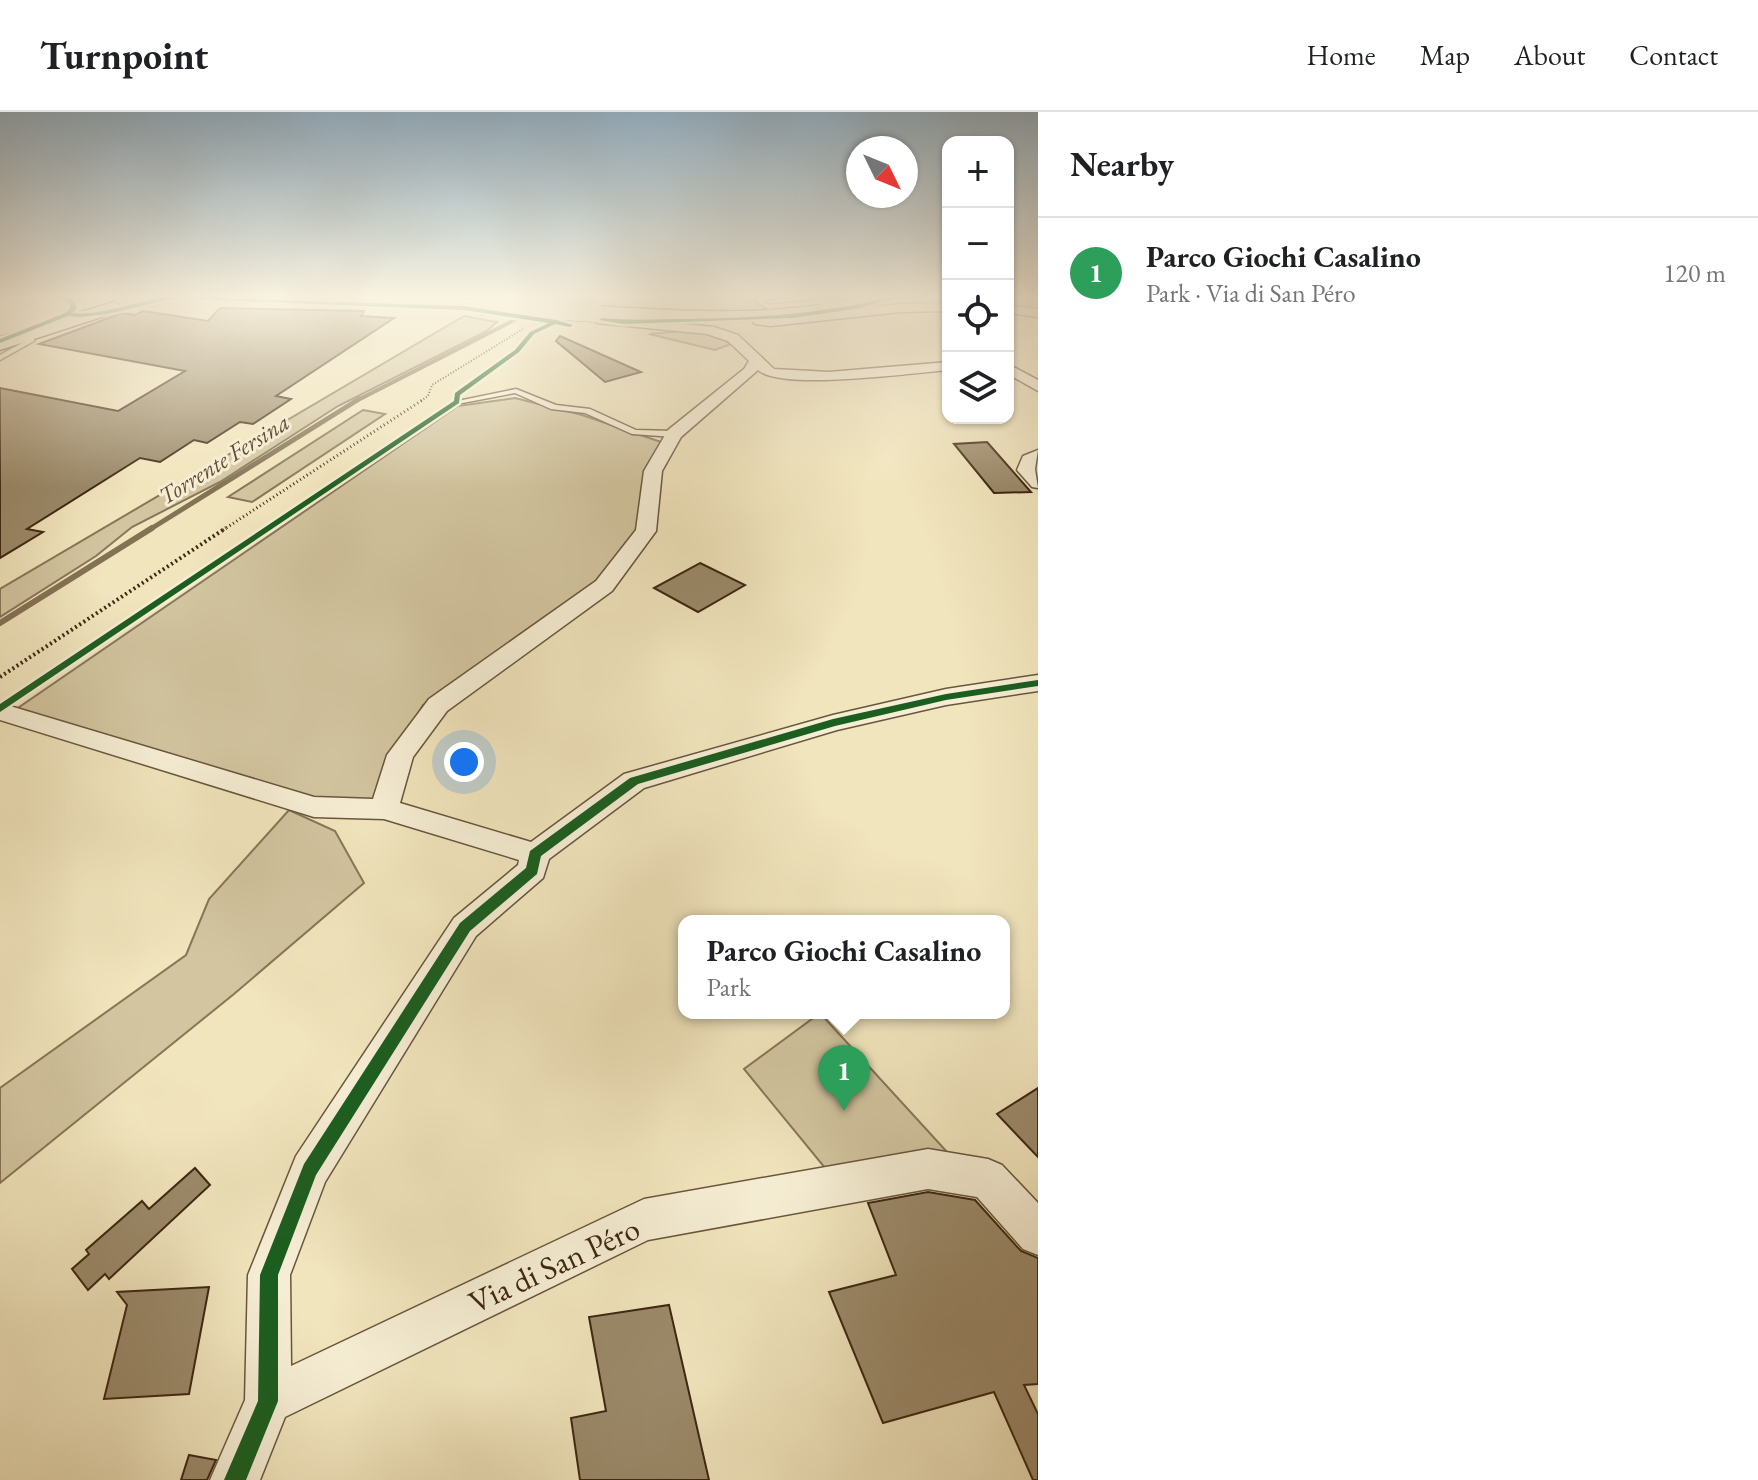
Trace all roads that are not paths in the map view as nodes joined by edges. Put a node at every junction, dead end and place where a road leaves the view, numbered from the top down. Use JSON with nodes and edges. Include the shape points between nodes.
{"nodes":[{"id":1,"x":756,"y":361,"type":"joint"},
{"id":2,"x":942,"y":366,"type":"edge"},
{"id":3,"x":1014,"y":372,"type":"edge"},
{"id":4,"x":1038,"y":386,"type":"edge"},
{"id":5,"x":457,"y":402,"type":"dead end"},
{"id":6,"x":674,"y":434,"type":"junction"},
{"id":7,"x":1038,"y":455,"type":"edge"},
{"id":8,"x":1038,"y":483,"type":"edge"},
{"id":9,"x":1038,"y":683,"type":"edge"},
{"id":10,"x":0,"y":711,"type":"edge"},
{"id":11,"x":384,"y":809,"type":"junction"},
{"id":12,"x":535,"y":854,"type":"junction"},
{"id":13,"x":1038,"y":1234,"type":"edge"},
{"id":14,"x":268,"y":1401,"type":"junction"},
{"id":15,"x":235,"y":1480,"type":"edge"}],
"edges":[{"from":1,"to":2,"type":"street","via":[[770,373],[794,376]]},
{"from":1,"to":6,"type":"street","via":[[750,372]]},
{"from":3,"to":4,"type":"street"},
{"from":5,"to":6,"type":"lane","via":[[516,391],[554,407],[587,411],[635,432]]},
{"from":6,"to":11,"type":"street","via":[[653,471],[646,531],[604,586],[438,705],[400,755]]},
{"from":7,"to":8,"type":"street","via":[[1026,470]]},
{"from":9,"to":12,"type":"street","via":[[833,723],[634,781]]},
{"from":10,"to":11,"type":"street","via":[[314,807]]},
{"from":11,"to":12,"type":"street"},
{"from":12,"to":14,"type":"street","via":[[532,870],[465,927],[310,1170],[269,1275]]},
{"from":13,"to":14,"type":"street","name":"Via di San Péro","via":[[988,1179],[928,1169],[644,1220]]},
{"from":14,"to":15,"type":"street"}]}
